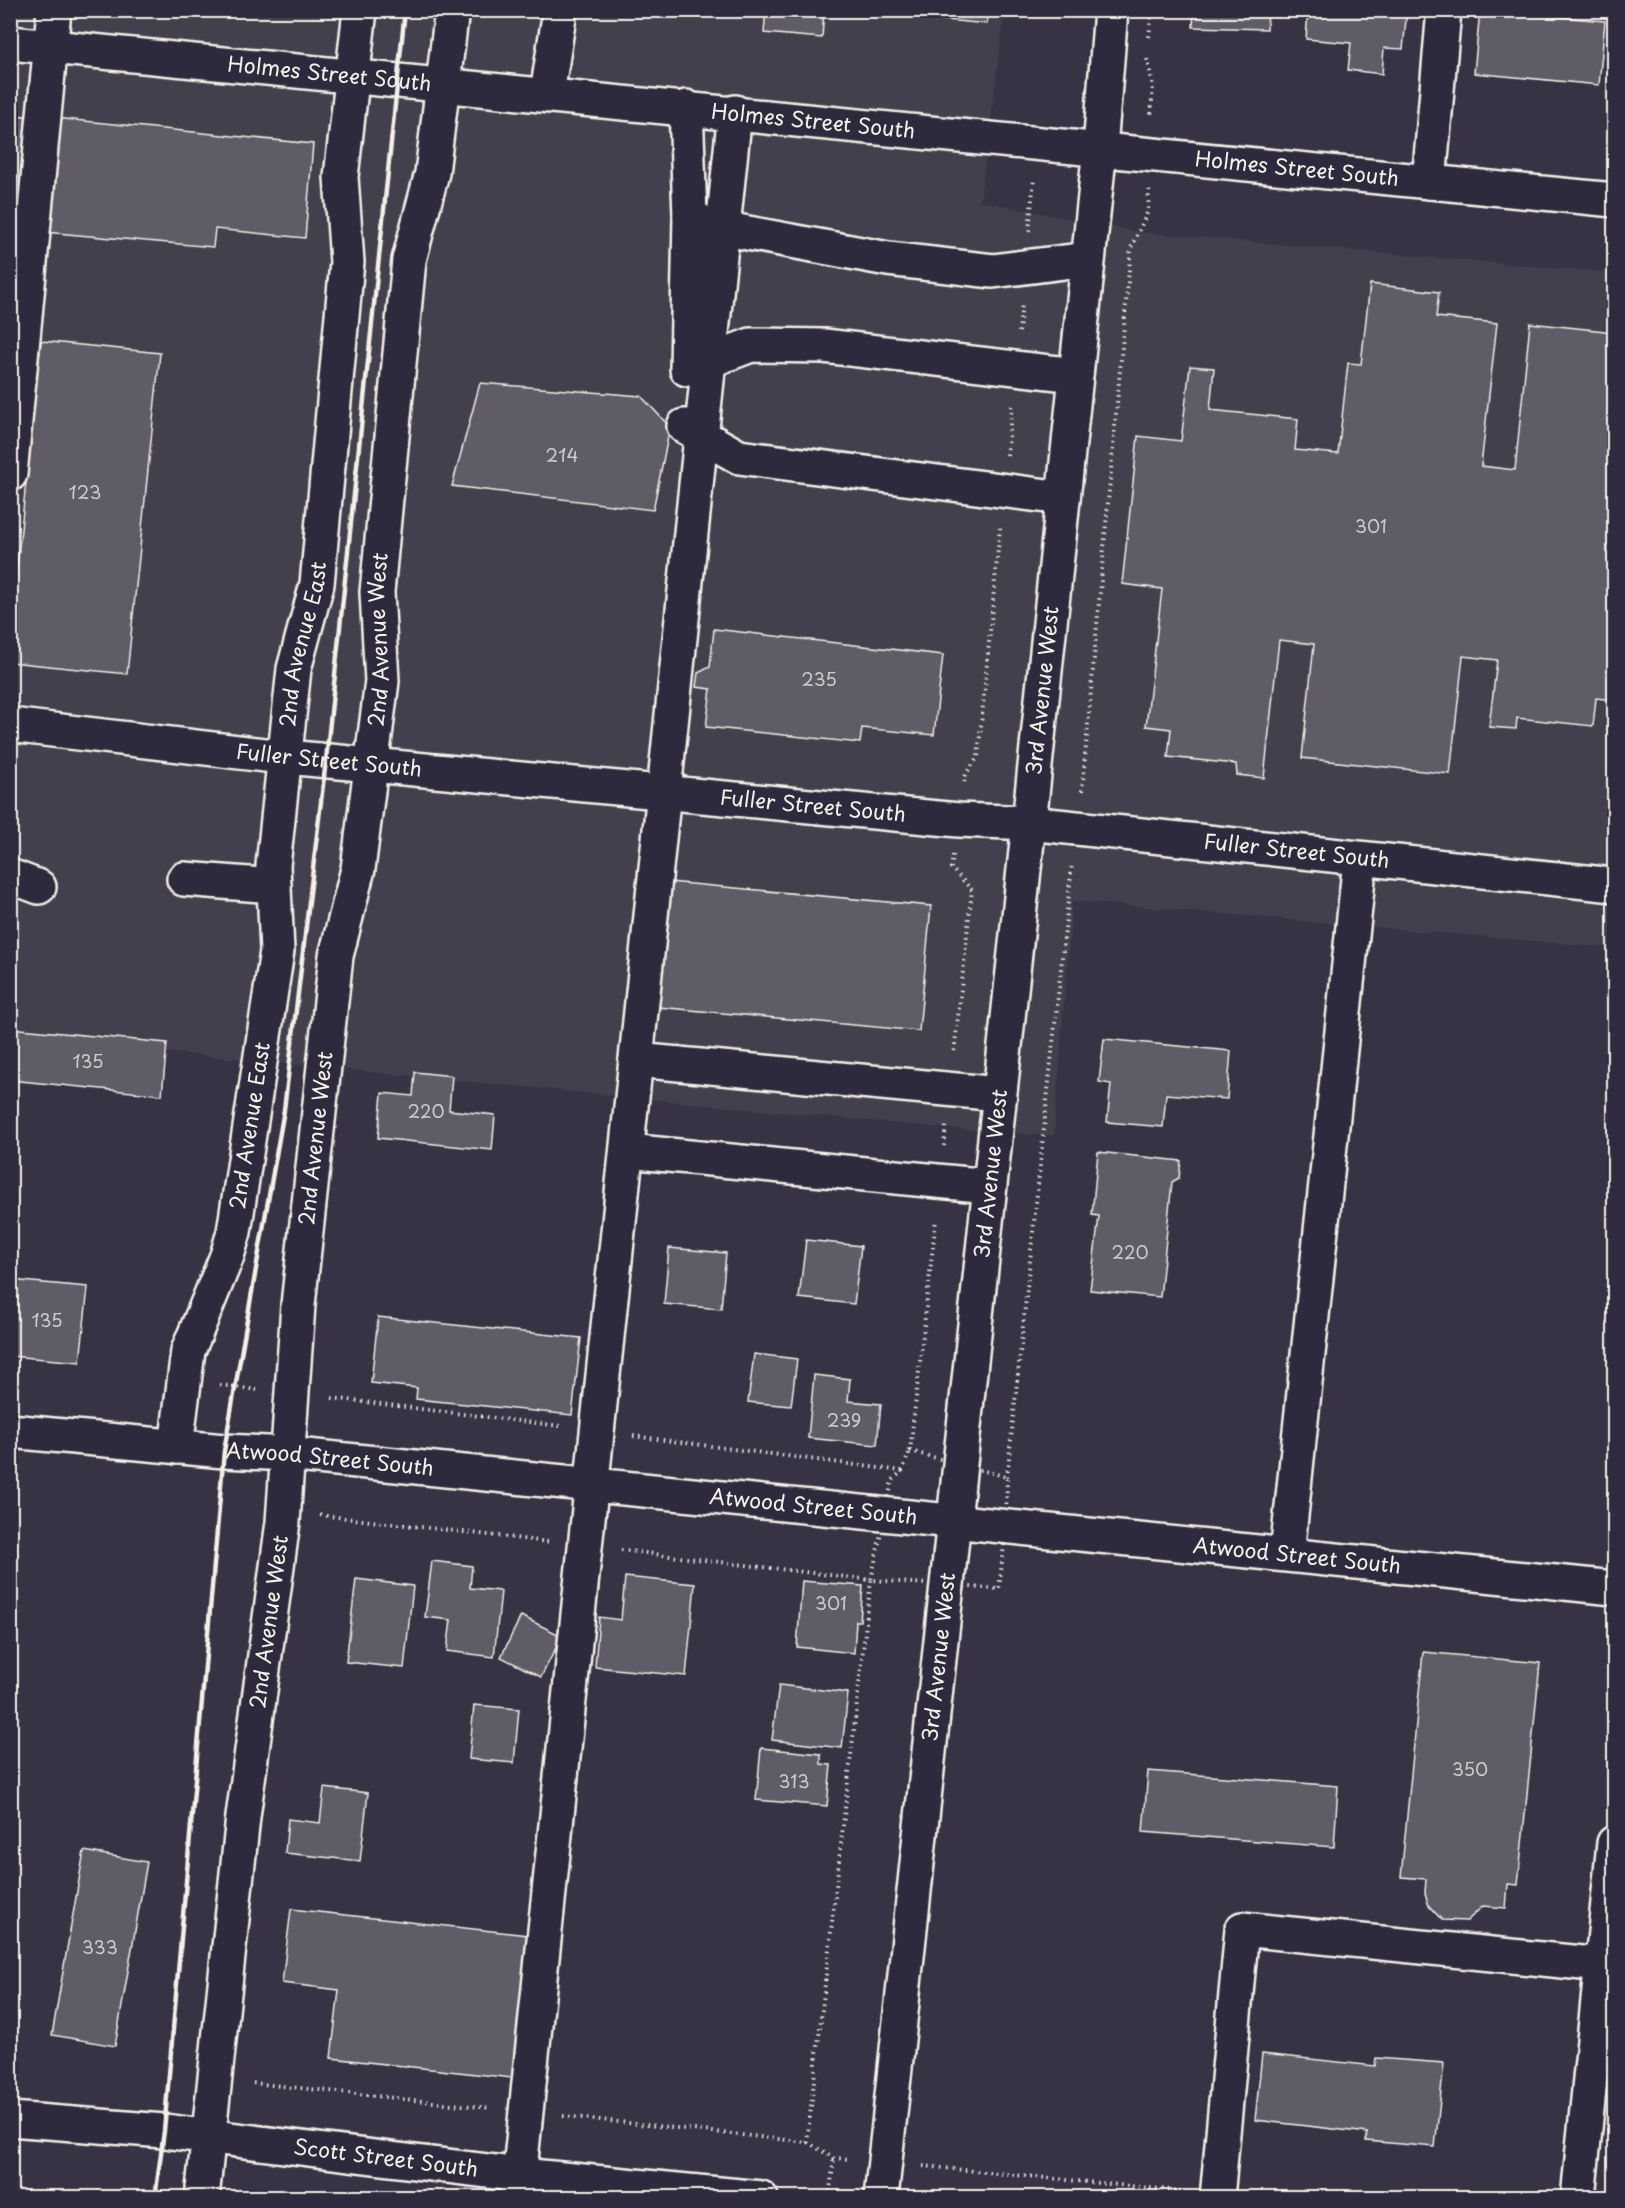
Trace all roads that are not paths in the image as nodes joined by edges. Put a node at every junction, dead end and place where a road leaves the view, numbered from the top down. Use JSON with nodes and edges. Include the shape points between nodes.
{"nodes":[{"id":1,"x":54,"y":10,"type":"edge"},
{"id":2,"x":360,"y":10,"type":"edge"},
{"id":3,"x":452,"y":10,"type":"edge"},
{"id":4,"x":560,"y":10,"type":"edge"},
{"id":5,"x":1111,"y":10,"type":"edge"},
{"id":6,"x":1444,"y":10,"type":"edge"},
{"id":7,"x":10,"y":43,"type":"edge"},
{"id":8,"x":51,"y":47,"type":"junction"},
{"id":9,"x":351,"y":75,"type":"junction"},
{"id":10,"x":443,"y":84,"type":"junction"},
{"id":11,"x":547,"y":94,"type":"junction"},
{"id":12,"x":686,"y":107,"type":"junction"},
{"id":13,"x":735,"y":112,"type":"junction"},
{"id":14,"x":1100,"y":148,"type":"junction"},
{"id":15,"x":1429,"y":182,"type":"junction"},
{"id":16,"x":1614,"y":200,"type":"edge"},
{"id":17,"x":690,"y":216,"type":"junction"},
{"id":18,"x":722,"y":228,"type":"junction"},
{"id":19,"x":1088,"y":259,"type":"junction"},
{"id":20,"x":18,"y":308,"type":"edge"},
{"id":21,"x":698,"y":365,"type":"junction"},
{"id":22,"x":1076,"y":375,"type":"junction"},
{"id":23,"x":701,"y":435,"type":"junction"},
{"id":24,"x":10,"y":474,"type":"edge"},
{"id":25,"x":1063,"y":498,"type":"junction"},
{"id":26,"x":10,"y":725,"type":"edge"},
{"id":27,"x":286,"y":756,"type":"junction"},
{"id":28,"x":372,"y":765,"type":"junction"},
{"id":29,"x":664,"y":793,"type":"junction"},
{"id":30,"x":1029,"y":823,"type":"junction"},
{"id":31,"x":1360,"y":860,"type":"junction"},
{"id":32,"x":184,"y":879,"type":"dead end"},
{"id":33,"x":1614,"y":885,"type":"edge"},
{"id":34,"x":274,"y":886,"type":"junction"},
{"id":35,"x":636,"y":1059,"type":"junction"},
{"id":36,"x":999,"y":1094,"type":"junction"},
{"id":37,"x":627,"y":1151,"type":"junction"},
{"id":38,"x":989,"y":1186,"type":"junction"},
{"id":39,"x":10,"y":1431,"type":"edge"},
{"id":40,"x":176,"y":1447,"type":"junction"},
{"id":41,"x":286,"y":1454,"type":"junction"},
{"id":42,"x":592,"y":1486,"type":"junction"},
{"id":43,"x":954,"y":1522,"type":"junction"},
{"id":44,"x":1287,"y":1554,"type":"junction"},
{"id":45,"x":1614,"y":1588,"type":"edge"},
{"id":46,"x":1614,"y":1843,"type":"edge"},
{"id":47,"x":1602,"y":1965,"type":"junction"},
{"id":48,"x":10,"y":2119,"type":"edge"},
{"id":49,"x":209,"y":2137,"type":"junction"},
{"id":50,"x":518,"y":2186,"type":"edge"},
{"id":51,"x":1218,"y":2196,"type":"edge"},
{"id":52,"x":202,"y":2198,"type":"edge"},
{"id":53,"x":761,"y":2198,"type":"edge"},
{"id":54,"x":881,"y":2198,"type":"edge"},
{"id":55,"x":1578,"y":2198,"type":"edge"}],
"edges":[{"from":1,"to":8,"type":"street"},
{"from":2,"to":9,"type":"street","name":"2nd Avenue East"},
{"from":3,"to":10,"type":"street"},
{"from":4,"to":11,"type":"street"},
{"from":5,"to":14,"type":"street","name":"3rd Avenue West"},
{"from":6,"to":15,"type":"street"},
{"from":7,"to":8,"type":"street","name":"Holmes Street South"},
{"from":8,"to":9,"type":"street","name":"Holmes Street South"},
{"from":8,"to":20,"type":"street"},
{"from":9,"to":10,"type":"street","name":"Holmes Street South"},
{"from":9,"to":27,"type":"street","name":"2nd Avenue East","via":[[341,177],[347,262],[318,572],[294,669]]},
{"from":10,"to":11,"type":"street","name":"Holmes Street South"},
{"from":10,"to":28,"type":"street","name":"2nd Avenue West","via":[[432,173],[410,260],[377,592],[382,681]]},
{"from":11,"to":12,"type":"street","name":"Holmes Street South"},
{"from":12,"to":13,"type":"street","name":"Holmes Street South"},
{"from":12,"to":17,"type":"street"},
{"from":13,"to":14,"type":"street","name":"Holmes Street South"},
{"from":13,"to":18,"type":"street"},
{"from":14,"to":15,"type":"street","name":"Holmes Street South"},
{"from":14,"to":19,"type":"street","name":"3rd Avenue West"},
{"from":15,"to":16,"type":"street","name":"Holmes Street South"},
{"from":17,"to":18,"type":"street"},
{"from":17,"to":21,"type":"street"},
{"from":18,"to":19,"type":"street","via":[[888,259],[993,271]]},
{"from":18,"to":21,"type":"street"},
{"from":19,"to":22,"type":"street","name":"3rd Avenue West"},
{"from":20,"to":24,"type":"street"},
{"from":21,"to":22,"type":"street","via":[[751,345],[825,346]]},
{"from":21,"to":23,"type":"street"},
{"from":22,"to":25,"type":"street","name":"3rd Avenue West"},
{"from":23,"to":25,"type":"street","via":[[739,457]]},
{"from":23,"to":29,"type":"street"},
{"from":25,"to":30,"type":"street","name":"3rd Avenue West"},
{"from":26,"to":27,"type":"street","name":"Fuller Street South"},
{"from":27,"to":28,"type":"street","name":"Fuller Street South"},
{"from":27,"to":34,"type":"street","name":"2nd Avenue East"},
{"from":28,"to":29,"type":"street","name":"Fuller Street South"},
{"from":28,"to":41,"type":"street","name":"2nd Avenue West","via":[[358,869],[336,956]]},
{"from":29,"to":30,"type":"street","name":"Fuller Street South"},
{"from":29,"to":35,"type":"street"},
{"from":30,"to":31,"type":"street","name":"Fuller Street South"},
{"from":30,"to":36,"type":"street","name":"3rd Avenue West"},
{"from":31,"to":33,"type":"street","name":"Fuller Street South"},
{"from":31,"to":44,"type":"street"},
{"from":32,"to":34,"type":"street"},
{"from":34,"to":40,"type":"street","name":"2nd Avenue East","via":[[277,951],[234,1232],[188,1351]]},
{"from":35,"to":36,"type":"street"},
{"from":35,"to":37,"type":"street"},
{"from":36,"to":38,"type":"street","name":"3rd Avenue West"},
{"from":37,"to":38,"type":"street"},
{"from":37,"to":42,"type":"street"},
{"from":38,"to":43,"type":"street","name":"3rd Avenue West"},
{"from":39,"to":40,"type":"street","name":"Atwood Street South"},
{"from":40,"to":41,"type":"street","name":"Atwood Street South"},
{"from":41,"to":42,"type":"street","name":"Atwood Street South"},
{"from":41,"to":49,"type":"street","name":"2nd Avenue West","via":[[283,1522],[243,1817]]},
{"from":42,"to":43,"type":"street","name":"Atwood Street South"},
{"from":42,"to":50,"type":"street"},
{"from":43,"to":44,"type":"street","name":"Atwood Street South"},
{"from":43,"to":54,"type":"street","name":"3rd Avenue West"},
{"from":44,"to":45,"type":"street","name":"Atwood Street South"},
{"from":46,"to":47,"type":"street"},
{"from":47,"to":51,"type":"street","via":[[1242,1929]]},
{"from":47,"to":55,"type":"street"},
{"from":48,"to":49,"type":"street","name":"Scott Street South"},
{"from":49,"to":50,"type":"street","name":"Scott Street South"},
{"from":49,"to":52,"type":"street","name":"2nd Avenue West"},
{"from":50,"to":53,"type":"street","name":"Scott Street South"}]}
